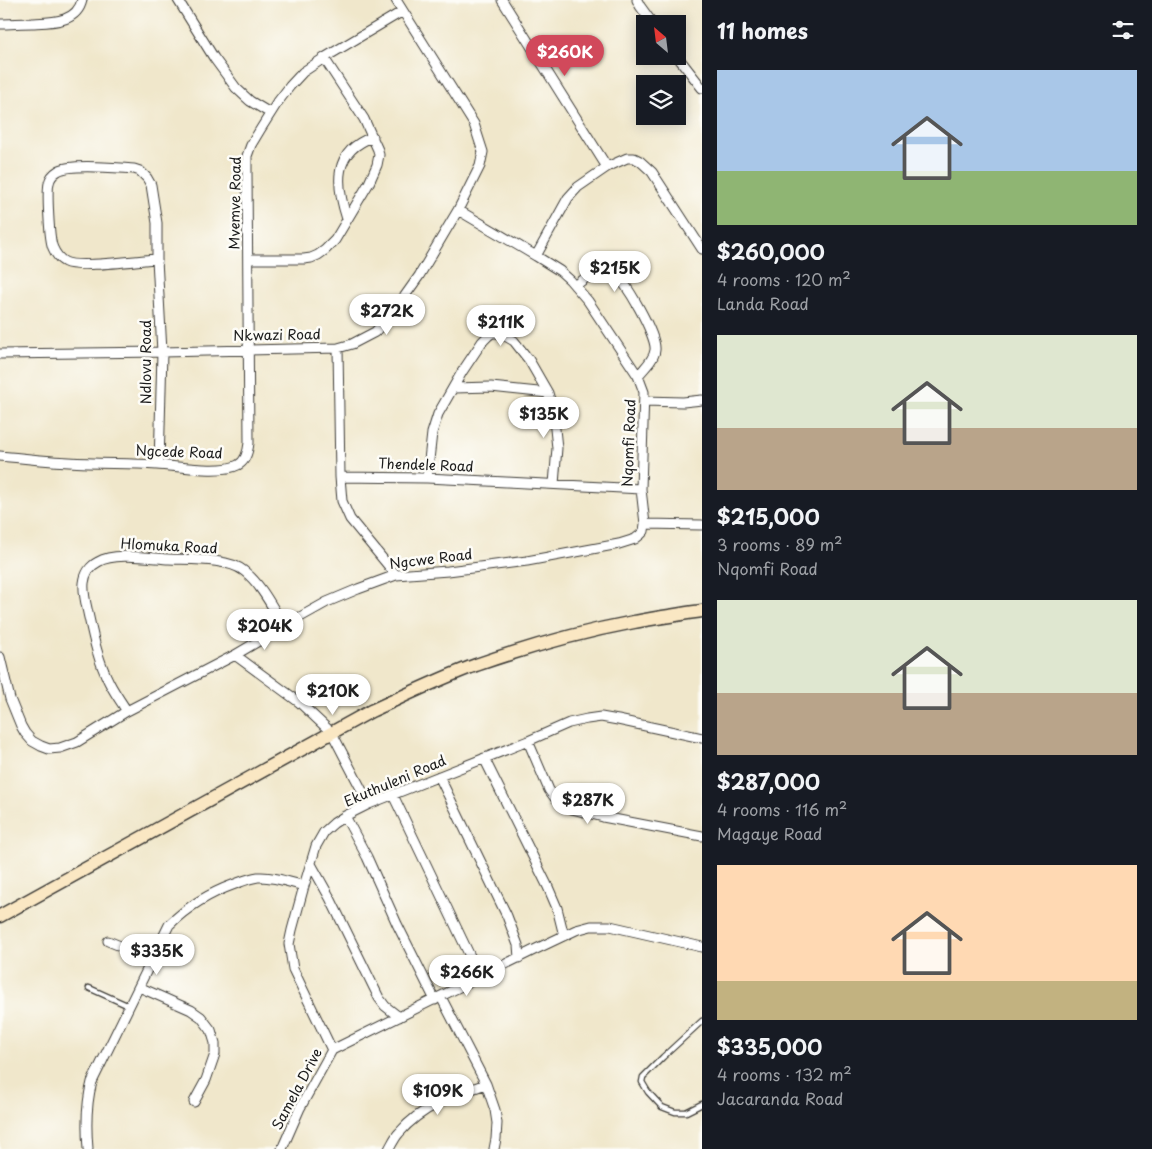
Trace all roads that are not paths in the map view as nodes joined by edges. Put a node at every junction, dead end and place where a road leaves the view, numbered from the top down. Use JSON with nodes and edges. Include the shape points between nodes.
{"nodes":[{"id":1,"x":82,"y":0,"type":"edge"},
{"id":2,"x":178,"y":0,"type":"edge"},
{"id":3,"x":396,"y":0,"type":"edge"},
{"id":4,"x":502,"y":0,"type":"edge"},
{"id":5,"x":637,"y":0,"type":"edge"},
{"id":6,"x":404,"y":11,"type":"junction"},
{"id":7,"x":646,"y":15,"type":"edge"},
{"id":8,"x":0,"y":24,"type":"edge"},
{"id":9,"x":324,"y":58,"type":"junction"},
{"id":10,"x":684,"y":65,"type":"edge"},
{"id":11,"x":702,"y":88,"type":"edge"},
{"id":12,"x":270,"y":113,"type":"junction"},
{"id":13,"x":373,"y":137,"type":"junction"},
{"id":14,"x":607,"y":167,"type":"junction"},
{"id":15,"x":458,"y":210,"type":"junction"},
{"id":16,"x":348,"y":219,"type":"junction"},
{"id":17,"x":702,"y":250,"type":"edge"},
{"id":18,"x":536,"y":256,"type":"junction"},
{"id":19,"x":157,"y":259,"type":"junction"},
{"id":20,"x":248,"y":259,"type":"junction"},
{"id":21,"x":575,"y":286,"type":"junction"},
{"id":22,"x":338,"y":348,"type":"junction"},
{"id":23,"x":248,"y":350,"type":"junction"},
{"id":24,"x":162,"y":352,"type":"junction"},
{"id":25,"x":0,"y":354,"type":"edge"},
{"id":26,"x":638,"y":376,"type":"junction"},
{"id":27,"x":454,"y":388,"type":"junction"},
{"id":28,"x":548,"y":393,"type":"junction"},
{"id":29,"x":702,"y":400,"type":"edge"},
{"id":30,"x":644,"y":401,"type":"junction"},
{"id":31,"x":0,"y":456,"type":"edge"},
{"id":32,"x":159,"y":465,"type":"junction"},
{"id":33,"x":340,"y":477,"type":"junction"},
{"id":34,"x":427,"y":478,"type":"junction"},
{"id":35,"x":554,"y":484,"type":"junction"},
{"id":36,"x":641,"y":489,"type":"junction"},
{"id":37,"x":645,"y":524,"type":"junction"},
{"id":38,"x":702,"y":525,"type":"edge"},
{"id":39,"x":396,"y":574,"type":"junction"},
{"id":40,"x":702,"y":611,"type":"edge"},
{"id":41,"x":284,"y":626,"type":"junction"},
{"id":42,"x":235,"y":655,"type":"junction"},
{"id":43,"x":0,"y":657,"type":"edge"},
{"id":44,"x":127,"y":711,"type":"junction"},
{"id":45,"x":332,"y":733,"type":"junction"},
{"id":46,"x":702,"y":738,"type":"edge"},
{"id":47,"x":528,"y":741,"type":"junction"},
{"id":48,"x":484,"y":758,"type":"junction"},
{"id":49,"x":439,"y":776,"type":"junction"},
{"id":50,"x":393,"y":795,"type":"junction"},
{"id":51,"x":369,"y":804,"type":"junction"},
{"id":52,"x":346,"y":816,"type":"junction"},
{"id":53,"x":702,"y":836,"type":"edge"},
{"id":54,"x":311,"y":864,"type":"junction"},
{"id":55,"x":304,"y":886,"type":"junction"},
{"id":56,"x":0,"y":916,"type":"edge"},
{"id":57,"x":564,"y":936,"type":"junction"},
{"id":58,"x":108,"y":940,"type":"dead end"},
{"id":59,"x":702,"y":947,"type":"edge"},
{"id":60,"x":519,"y":958,"type":"junction"},
{"id":61,"x":152,"y":959,"type":"junction"},
{"id":62,"x":480,"y":977,"type":"junction"},
{"id":63,"x":139,"y":987,"type":"junction"},
{"id":64,"x":89,"y":988,"type":"dead end"},
{"id":65,"x":438,"y":998,"type":"junction"},
{"id":66,"x":130,"y":1006,"type":"junction"},
{"id":67,"x":399,"y":1017,"type":"junction"},
{"id":68,"x":702,"y":1021,"type":"edge"},
{"id":69,"x":332,"y":1050,"type":"junction"},
{"id":70,"x":486,"y":1084,"type":"junction"},
{"id":71,"x":194,"y":1102,"type":"dead end"},
{"id":72,"x":702,"y":1104,"type":"edge"},
{"id":73,"x":88,"y":1149,"type":"edge"},
{"id":74,"x":282,"y":1149,"type":"edge"},
{"id":75,"x":389,"y":1149,"type":"edge"},
{"id":76,"x":494,"y":1149,"type":"edge"}],
"edges":[{"from":1,"to":8,"type":"street","via":[[78,10],[59,21]]},
{"from":2,"to":12,"type":"street","via":[[236,88]]},
{"from":3,"to":6,"type":"street","name":"Nkwazi Road"},
{"from":4,"to":14,"type":"street"},
{"from":5,"to":7,"type":"street"},
{"from":6,"to":9,"type":"street","name":"Mvemve Road"},
{"from":6,"to":15,"type":"street","name":"Nkwazi Road","via":[[474,124],[483,152],[480,166]]},
{"from":9,"to":12,"type":"street","name":"Mvemve Road","via":[[303,72]]},
{"from":9,"to":13,"type":"street"},
{"from":10,"to":11,"type":"street"},
{"from":12,"to":20,"type":"street","name":"Mvemve Road","via":[[248,156]]},
{"from":13,"to":16,"type":"street","via":[[379,155],[377,165]]},
{"from":13,"to":16,"type":"street","via":[[352,148],[342,164],[340,192]]},
{"from":14,"to":17,"type":"street","via":[[627,158],[634,158],[646,166]]},
{"from":14,"to":18,"type":"street","via":[[568,198]]},
{"from":15,"to":18,"type":"street","name":"Nqomfi Road"},
{"from":15,"to":22,"type":"street","name":"Nkwazi Road","via":[[392,314],[375,332]]},
{"from":16,"to":20,"type":"street","via":[[335,240],[312,258]]},
{"from":18,"to":21,"type":"street","name":"Nqomfi Road","via":[[560,271]]},
{"from":19,"to":19,"type":"street","name":"Ndlovu Road","via":[[153,192],[140,171],[64,167],[52,176],[48,189],[50,238],[53,248],[66,263],[79,265]]},
{"from":19,"to":24,"type":"street","name":"Ndlovu Road"},
{"from":20,"to":23,"type":"street","name":"Mvemve Road"},
{"from":21,"to":26,"type":"street","name":"Nqomfi Road"},
{"from":21,"to":26,"type":"street","via":[[605,270],[621,279],[648,322],[656,349]]},
{"from":22,"to":23,"type":"street","name":"Nkwazi Road"},
{"from":22,"to":33,"type":"street"},
{"from":23,"to":24,"type":"street","name":"Nkwazi Road"},
{"from":23,"to":32,"type":"street","name":"Ngcede Road","via":[[250,442],[244,461],[223,469]]},
{"from":24,"to":25,"type":"street","name":"Nkwazi Road"},
{"from":24,"to":32,"type":"street","name":"Ndlovu Road"},
{"from":26,"to":30,"type":"street","name":"Nqomfi Road"},
{"from":27,"to":28,"type":"street","via":[[491,387]]},
{"from":27,"to":28,"type":"street","via":[[482,342],[496,332],[514,341]]},
{"from":27,"to":34,"type":"street","via":[[438,414],[432,433]]},
{"from":28,"to":35,"type":"street","via":[[557,448]]},
{"from":29,"to":30,"type":"street"},
{"from":30,"to":36,"type":"street","name":"Nqomfi Road"},
{"from":31,"to":32,"type":"street","name":"Ngcede Road"},
{"from":33,"to":34,"type":"street","name":"Thendele Road"},
{"from":33,"to":39,"type":"street","via":[[342,501],[350,519]]},
{"from":34,"to":35,"type":"street","name":"Thendele Road"},
{"from":35,"to":36,"type":"street","name":"Thendele Road"},
{"from":36,"to":37,"type":"street","name":"Nqomfi Road"},
{"from":37,"to":38,"type":"street"},
{"from":37,"to":39,"type":"street","name":"Ngcwe Road","via":[[644,531],[635,539],[607,547],[527,561]]},
{"from":39,"to":41,"type":"street","name":"Ngcwe Road","via":[[327,602]]},
{"from":40,"to":45,"type":"street","via":[[567,637],[493,660],[427,685]]},
{"from":41,"to":42,"type":"street","name":"Ngcwe Road"},
{"from":41,"to":44,"type":"street","name":"Hlomuka Road","via":[[253,580],[234,565],[124,556],[97,562],[86,575],[85,597],[100,659],[109,682]]},
{"from":42,"to":44,"type":"street","name":"Ngcwe Road"},
{"from":42,"to":45,"type":"street","via":[[298,702]]},
{"from":43,"to":44,"type":"street","name":"Ngcwe Road","via":[[10,699],[21,726],[32,741],[41,746],[60,748],[77,742]]},
{"from":45,"to":51,"type":"street"},
{"from":45,"to":56,"type":"street"},
{"from":46,"to":47,"type":"street","name":"Ekuthuleni Road","via":[[601,717],[569,723]]},
{"from":47,"to":48,"type":"street","name":"Ekuthuleni Road"},
{"from":47,"to":53,"type":"street","via":[[549,790],[572,809]]},
{"from":48,"to":49,"type":"street","name":"Ekuthuleni Road"},
{"from":48,"to":57,"type":"street","via":[[548,887]]},
{"from":49,"to":50,"type":"street","name":"Ekuthuleni Road"},
{"from":49,"to":60,"type":"street","via":[[507,916],[518,945]]},
{"from":50,"to":51,"type":"street","name":"Ekuthuleni Road"},
{"from":50,"to":62,"type":"street"},
{"from":51,"to":52,"type":"street","name":"Ekuthuleni Road"},
{"from":52,"to":54,"type":"street","name":"Ekuthuleni Road","via":[[324,832]]},
{"from":52,"to":65,"type":"street","via":[[397,924]]},
{"from":54,"to":55,"type":"street","name":"Ekuthuleni Road"},
{"from":54,"to":67,"type":"street","via":[[379,998]]},
{"from":55,"to":61,"type":"street","via":[[259,877],[218,891],[200,900],[169,925]]},
{"from":55,"to":69,"type":"street","name":"Ekuthuleni Road","via":[[292,930],[290,957],[293,970]]},
{"from":57,"to":59,"type":"street","name":"Samela Drive","via":[[591,926],[610,926]]},
{"from":57,"to":60,"type":"street","name":"Samela Drive"},
{"from":58,"to":61,"type":"street"},
{"from":60,"to":62,"type":"street","name":"Samela Drive"},
{"from":61,"to":63,"type":"street"},
{"from":62,"to":65,"type":"street","name":"Samela Drive"},
{"from":63,"to":66,"type":"street"},
{"from":63,"to":71,"type":"street","via":[[191,1010],[211,1030],[215,1054]]},
{"from":64,"to":66,"type":"lane"},
{"from":65,"to":67,"type":"street","name":"Samela Drive"},
{"from":65,"to":70,"type":"street"},
{"from":66,"to":73,"type":"street","via":[[92,1082],[86,1118]]},
{"from":67,"to":69,"type":"street","name":"Samela Drive"},
{"from":68,"to":72,"type":"lane","via":[[643,1076],[642,1082],[662,1107],[675,1112],[686,1112]]},
{"from":69,"to":74,"type":"street","name":"Samela Drive"},
{"from":70,"to":75,"type":"street","via":[[431,1106],[399,1133]]},
{"from":70,"to":76,"type":"street","via":[[497,1123]]}]}
